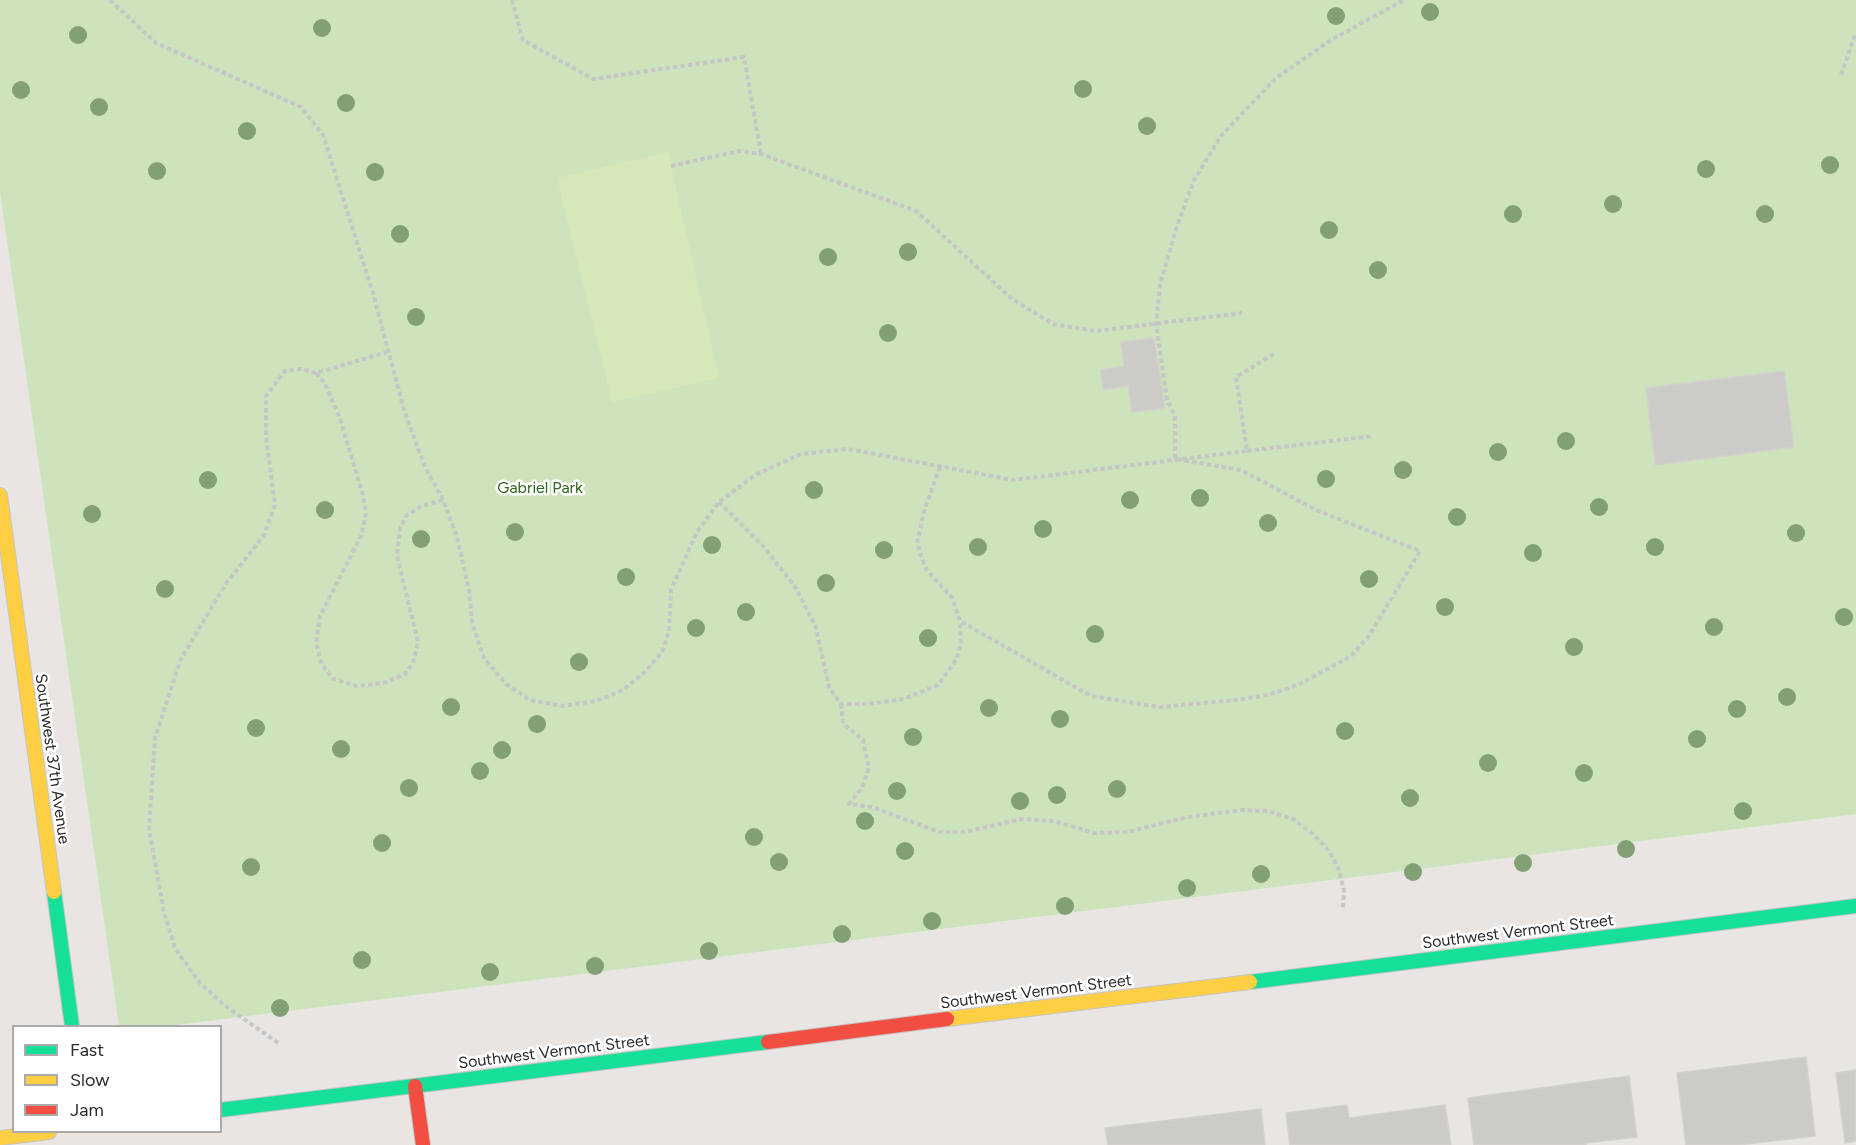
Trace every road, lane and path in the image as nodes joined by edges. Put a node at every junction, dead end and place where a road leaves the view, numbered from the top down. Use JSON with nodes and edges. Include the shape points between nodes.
{"nodes":[{"id":1,"x":110,"y":0,"type":"edge"},
{"id":2,"x":512,"y":0,"type":"edge"},
{"id":3,"x":1404,"y":0,"type":"edge"},
{"id":4,"x":1856,"y":32,"type":"edge"},
{"id":5,"x":1841,"y":75,"type":"dead end"},
{"id":6,"x":761,"y":154,"type":"junction"},
{"id":7,"x":671,"y":166,"type":"dead end"},
{"id":8,"x":1242,"y":313,"type":"dead end"},
{"id":9,"x":1156,"y":324,"type":"junction"},
{"id":10,"x":387,"y":352,"type":"junction"},
{"id":11,"x":1274,"y":354,"type":"dead end"},
{"id":12,"x":316,"y":373,"type":"junction"},
{"id":13,"x":1373,"y":436,"type":"dead end"},
{"id":14,"x":1247,"y":451,"type":"junction"},
{"id":15,"x":1175,"y":459,"type":"junction"},
{"id":16,"x":940,"y":467,"type":"junction"},
{"id":17,"x":0,"y":495,"type":"edge"},
{"id":18,"x":443,"y":500,"type":"junction"},
{"id":19,"x":719,"y":502,"type":"junction"},
{"id":20,"x":960,"y":621,"type":"junction"},
{"id":21,"x":841,"y":704,"type":"junction"},
{"id":22,"x":1856,"y":906,"type":"edge"},
{"id":23,"x":1343,"y":909,"type":"dead end"},
{"id":24,"x":72,"y":1025,"type":"edge"},
{"id":25,"x":278,"y":1043,"type":"dead end"},
{"id":26,"x":415,"y":1086,"type":"junction"},
{"id":27,"x":222,"y":1110,"type":"edge"},
{"id":28,"x":35,"y":1133,"type":"edge"},
{"id":29,"x":0,"y":1138,"type":"edge"},
{"id":30,"x":423,"y":1145,"type":"edge"}],
"edges":[{"from":1,"to":10,"type":"path","via":[[156,43],[301,107],[323,135],[373,293]]},
{"from":2,"to":6,"type":"path","via":[[523,40],[593,79],[744,57]]},
{"from":3,"to":9,"type":"path","via":[[1331,40],[1276,78],[1221,136],[1194,180],[1177,226],[1160,284]]},
{"from":4,"to":5,"type":"path"},
{"from":6,"to":7,"type":"path","via":[[739,151]]},
{"from":6,"to":9,"type":"path","via":[[916,211],[1012,299],[1053,324],[1096,331]]},
{"from":8,"to":9,"type":"path"},
{"from":9,"to":15,"type":"path","via":[[1167,400],[1175,417]]},
{"from":10,"to":12,"type":"path"},
{"from":10,"to":18,"type":"path","via":[[425,467]]},
{"from":11,"to":14,"type":"path","via":[[1236,377]]},
{"from":12,"to":18,"type":"path","via":[[339,416],[366,514],[362,536],[320,616],[316,643],[322,664],[333,679],[356,686],[383,683],[405,675],[413,663],[418,642],[396,556],[400,529],[407,515]]},
{"from":12,"to":25,"type":"path","via":[[301,369],[285,371],[266,396],[266,437],[274,505],[264,535],[225,585],[180,661],[155,738],[149,829],[164,912],[175,948],[199,982]]},
{"from":13,"to":14,"type":"path"},
{"from":14,"to":15,"type":"path"},
{"from":15,"to":16,"type":"path","via":[[1013,480]]},
{"from":15,"to":20,"type":"path","via":[[1241,470],[1316,510],[1420,551],[1370,636],[1351,656],[1300,684],[1268,695],[1160,706],[1091,696]]},
{"from":16,"to":19,"type":"path","via":[[848,449],[801,454],[755,475]]},
{"from":16,"to":20,"type":"path","via":[[917,543],[926,569],[952,598]]},
{"from":17,"to":24,"type":"main road","name":"Southwest 37th Avenue"},
{"from":18,"to":19,"type":"path","via":[[457,537],[469,590],[471,623],[484,658],[506,684],[530,700],[562,706],[596,701],[623,690],[662,652],[669,632],[671,590],[697,532]]},
{"from":19,"to":21,"type":"path","via":[[763,546],[796,588],[816,628],[828,687]]},
{"from":20,"to":21,"type":"path","via":[[961,644],[956,660],[938,685],[904,699]]},
{"from":21,"to":23,"type":"path","via":[[843,724],[863,740],[869,768],[862,788],[849,804],[872,807],[939,832],[964,832],[1023,819],[1053,821],[1094,833],[1127,832],[1188,818],[1242,810],[1268,811],[1293,819],[1329,851],[1344,890]]},
{"from":22,"to":26,"type":"main road","name":"Southwest Vermont Street"},
{"from":26,"to":27,"type":"main road","name":"Southwest Vermont Street"},
{"from":26,"to":30,"type":"main road"},
{"from":28,"to":29,"type":"main road"}]}
